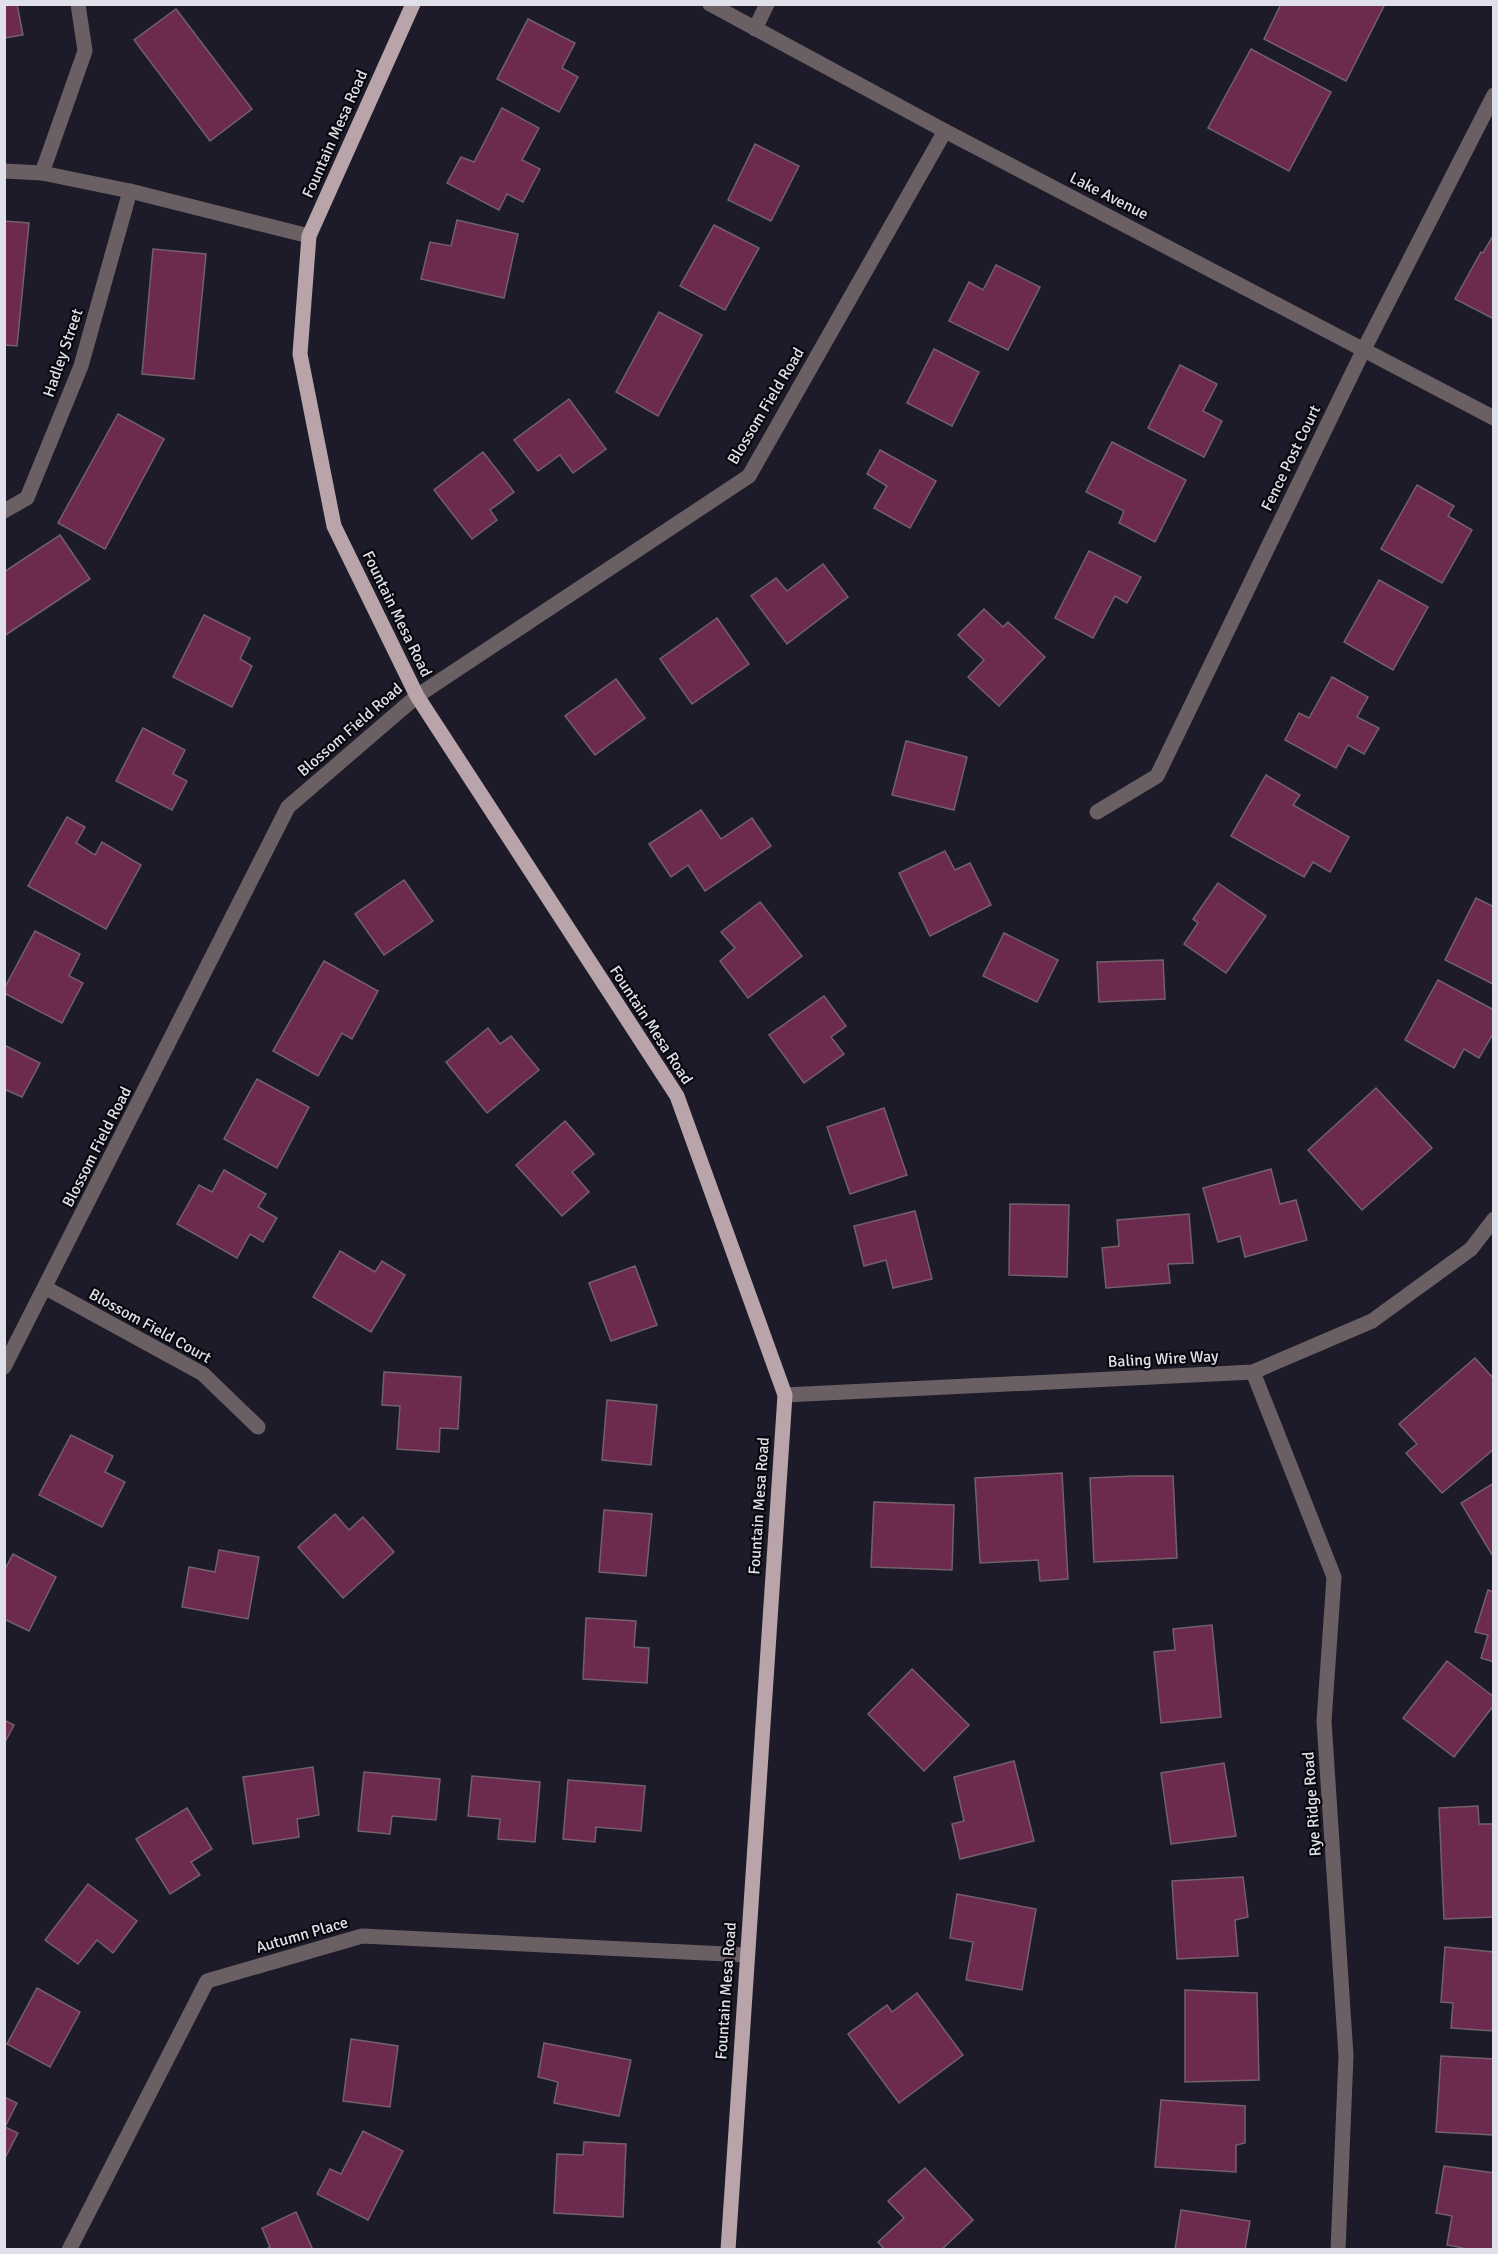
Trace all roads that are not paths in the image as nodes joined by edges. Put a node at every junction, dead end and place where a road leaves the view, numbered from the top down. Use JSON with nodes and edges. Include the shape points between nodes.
{"nodes":[{"id":1,"x":78,"y":4,"type":"edge"},
{"id":2,"x":413,"y":4,"type":"edge"},
{"id":3,"x":710,"y":4,"type":"edge"},
{"id":4,"x":767,"y":4,"type":"edge"},
{"id":5,"x":755,"y":29,"type":"junction"},
{"id":6,"x":1494,"y":95,"type":"edge"},
{"id":7,"x":945,"y":131,"type":"junction"},
{"id":8,"x":4,"y":171,"type":"edge"},
{"id":9,"x":42,"y":173,"type":"junction"},
{"id":10,"x":130,"y":191,"type":"junction"},
{"id":11,"x":309,"y":236,"type":"junction"},
{"id":12,"x":1364,"y":349,"type":"junction"},
{"id":13,"x":1494,"y":418,"type":"edge"},
{"id":14,"x":4,"y":511,"type":"edge"},
{"id":15,"x":417,"y":696,"type":"junction"},
{"id":16,"x":1097,"y":812,"type":"dead end"},
{"id":17,"x":1494,"y":1219,"type":"edge"},
{"id":18,"x":46,"y":1288,"type":"junction"},
{"id":19,"x":4,"y":1366,"type":"edge"},
{"id":20,"x":1253,"y":1372,"type":"junction"},
{"id":21,"x":785,"y":1395,"type":"junction"},
{"id":22,"x":258,"y":1427,"type":"dead end"},
{"id":23,"x":746,"y":1955,"type":"junction"},
{"id":24,"x":69,"y":2250,"type":"edge"},
{"id":25,"x":728,"y":2250,"type":"edge"},
{"id":26,"x":1338,"y":2250,"type":"edge"}],
"edges":[{"from":1,"to":9,"type":"street","via":[[85,51]]},
{"from":2,"to":11,"type":"main road","name":"Fountain Mesa Road"},
{"from":3,"to":5,"type":"street","name":"Lake Avenue"},
{"from":4,"to":5,"type":"street"},
{"from":5,"to":7,"type":"street","name":"Lake Avenue"},
{"from":6,"to":12,"type":"street","name":"Fence Post Court"},
{"from":7,"to":12,"type":"street","name":"Lake Avenue"},
{"from":7,"to":15,"type":"street","name":"Blossom Field Road","via":[[749,476]]},
{"from":8,"to":9,"type":"street"},
{"from":9,"to":10,"type":"street"},
{"from":10,"to":11,"type":"street"},
{"from":10,"to":14,"type":"street","name":"Hadley Street","via":[[81,366],[27,498]]},
{"from":11,"to":15,"type":"main road","name":"Fountain Mesa Road","via":[[300,354],[334,526]]},
{"from":12,"to":13,"type":"street","name":"Lake Avenue"},
{"from":12,"to":16,"type":"street","name":"Fence Post Court","via":[[1157,776]]},
{"from":15,"to":18,"type":"street","name":"Blossom Field Road","via":[[288,807]]},
{"from":15,"to":21,"type":"main road","name":"Fountain Mesa Road","via":[[677,1096]]},
{"from":17,"to":20,"type":"street","name":"Baling Wire Way","via":[[1471,1249],[1372,1321]]},
{"from":18,"to":19,"type":"street","name":"Blossom Field Road"},
{"from":18,"to":22,"type":"street","name":"Blossom Field Court","via":[[203,1374]]},
{"from":20,"to":21,"type":"street","name":"Baling Wire Way"},
{"from":20,"to":26,"type":"street","name":"Rye Ridge Road","via":[[1334,1577],[1324,1720],[1346,2056]]},
{"from":21,"to":23,"type":"main road","name":"Fountain Mesa Road"},
{"from":23,"to":24,"type":"street","name":"Autumn Place","via":[[362,1936],[207,1981]]},
{"from":23,"to":25,"type":"main road","name":"Fountain Mesa Road"}]}
